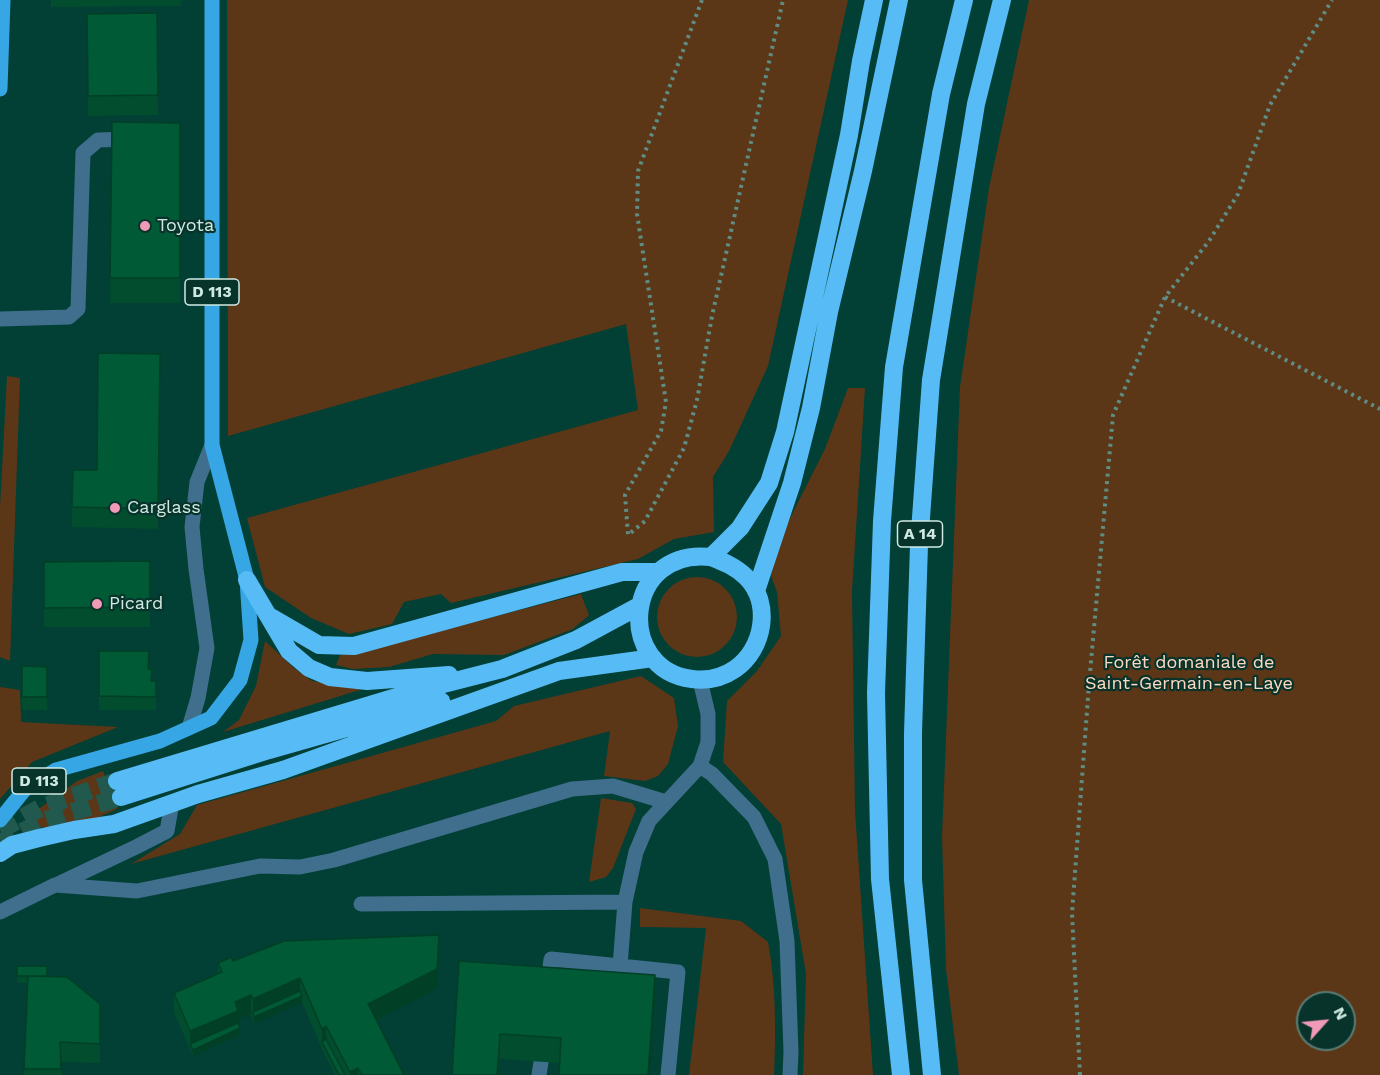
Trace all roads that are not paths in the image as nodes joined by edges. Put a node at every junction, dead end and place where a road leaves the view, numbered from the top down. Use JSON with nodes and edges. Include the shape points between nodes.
{"nodes":[{"id":1,"x":3,"y":0,"type":"edge"},
{"id":2,"x":212,"y":0,"type":"edge"},
{"id":3,"x":874,"y":0,"type":"edge"},
{"id":4,"x":899,"y":0,"type":"edge"},
{"id":5,"x":964,"y":0,"type":"edge"},
{"id":6,"x":1002,"y":0,"type":"edge"},
{"id":7,"x":0,"y":89,"type":"edge"},
{"id":8,"x":148,"y":138,"type":"edge"},
{"id":9,"x":0,"y":319,"type":"edge"},
{"id":10,"x":212,"y":446,"type":"junction"},
{"id":11,"x":711,"y":557,"type":"junction"},
{"id":12,"x":658,"y":572,"type":"junction"},
{"id":13,"x":247,"y":580,"type":"junction"},
{"id":14,"x":756,"y":591,"type":"junction"},
{"id":15,"x":639,"y":606,"type":"junction"},
{"id":16,"x":269,"y":616,"type":"junction"},
{"id":17,"x":653,"y":658,"type":"junction"},
{"id":18,"x":558,"y":670,"type":"junction"},
{"id":19,"x":486,"y":673,"type":"junction"},
{"id":20,"x":700,"y":681,"type":"junction"},
{"id":21,"x":189,"y":728,"type":"junction"},
{"id":22,"x":700,"y":766,"type":"junction"},
{"id":23,"x":666,"y":802,"type":"junction"},
{"id":24,"x":172,"y":803,"type":"junction"},
{"id":25,"x":0,"y":820,"type":"edge"},
{"id":26,"x":0,"y":853,"type":"edge"},
{"id":27,"x":55,"y":885,"type":"junction"},
{"id":28,"x":626,"y":902,"type":"junction"},
{"id":29,"x":361,"y":904,"type":"dead end"},
{"id":30,"x":0,"y":912,"type":"edge"},
{"id":31,"x":620,"y":966,"type":"junction"},
{"id":32,"x":548,"y":993,"type":"edge"},
{"id":33,"x":668,"y":1075,"type":"edge"},
{"id":34,"x":790,"y":1075,"type":"edge"},
{"id":35,"x":901,"y":1075,"type":"edge"},
{"id":36,"x":932,"y":1075,"type":"edge"}],
"edges":[{"from":1,"to":7,"type":"main road"},
{"from":2,"to":10,"type":"main road","number":"D 113"},
{"from":3,"to":11,"type":"highway","via":[[785,432],[769,483],[740,528]]},
{"from":4,"to":14,"type":"highway","via":[[811,408],[792,483]]},
{"from":5,"to":35,"type":"highway","number":"A 14","via":[[941,94],[894,367],[882,521],[876,693],[880,879]]},
{"from":6,"to":36,"type":"highway","number":"A 14","via":[[976,104],[931,380],[919,545],[913,880]]},
{"from":8,"to":9,"type":"lane","via":[[98,140],[83,153],[78,309],[69,317]]},
{"from":10,"to":13,"type":"main road","number":"D 113"},
{"from":10,"to":21,"type":"lane","via":[[197,482],[192,527],[207,648]]},
{"from":11,"to":12,"type":"highway","via":[[682,559]]},
{"from":11,"to":14,"type":"highway","via":[[731,565]]},
{"from":12,"to":15,"type":"highway"},
{"from":12,"to":16,"type":"highway","via":[[622,572],[354,646],[319,645]]},
{"from":13,"to":16,"type":"highway"},
{"from":13,"to":21,"type":"main road","number":"D 113","via":[[251,640],[240,680],[211,718]]},
{"from":14,"to":20,"type":"highway","via":[[762,622],[752,652],[729,673]]},
{"from":15,"to":17,"type":"highway","via":[[640,631]]},
{"from":15,"to":19,"type":"highway","via":[[576,640]]},
{"from":16,"to":19,"type":"highway","via":[[290,651],[309,668],[330,677],[367,681]]},
{"from":17,"to":18,"type":"highway"},
{"from":17,"to":20,"type":"highway","via":[[675,675]]},
{"from":18,"to":19,"type":"highway","via":[[119,789],[416,691]]},
{"from":18,"to":24,"type":"highway","via":[[283,770]]},
{"from":20,"to":22,"type":"lane","via":[[708,714],[708,742]]},
{"from":21,"to":25,"type":"main road","number":"D 113","via":[[160,741],[56,770],[25,789]]},
{"from":22,"to":23,"type":"lane"},
{"from":22,"to":34,"type":"lane","via":[[754,817],[775,859],[787,941]]},
{"from":23,"to":27,"type":"lane","via":[[613,786],[572,789],[300,867],[260,866],[137,891]]},
{"from":23,"to":28,"type":"lane","via":[[649,820],[636,852]]},
{"from":24,"to":26,"type":"highway","via":[[114,824],[12,845]]},
{"from":24,"to":27,"type":"lane","via":[[166,831]]},
{"from":27,"to":30,"type":"lane"},
{"from":28,"to":29,"type":"lane"},
{"from":28,"to":31,"type":"lane"},
{"from":31,"to":32,"type":"lane","via":[[551,959]]},
{"from":31,"to":33,"type":"lane","via":[[678,972]]}]}
